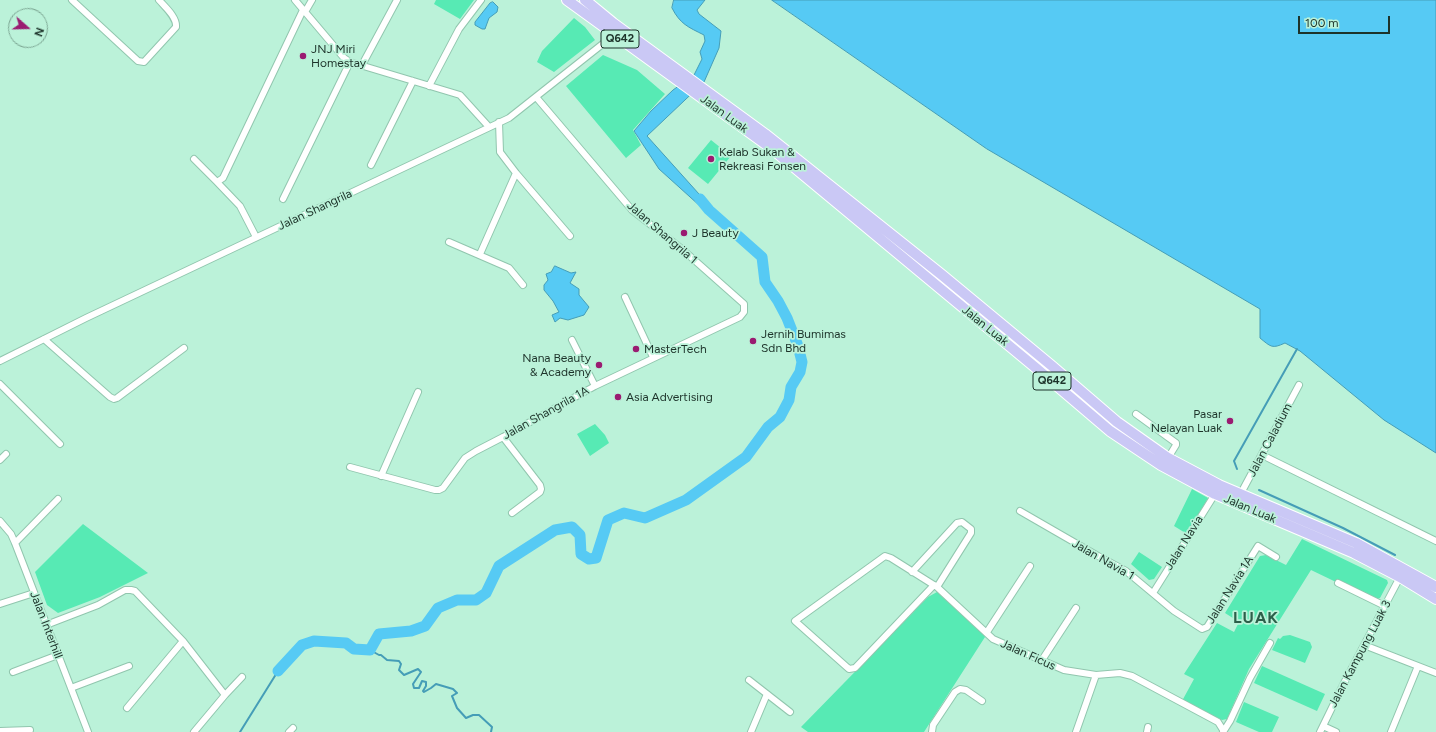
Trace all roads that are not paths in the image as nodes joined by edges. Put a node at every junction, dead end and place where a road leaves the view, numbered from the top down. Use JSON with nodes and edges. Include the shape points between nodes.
{"nodes":[{"id":1,"x":72,"y":0,"type":"edge"},
{"id":2,"x":159,"y":0,"type":"edge"},
{"id":3,"x":295,"y":0,"type":"edge"},
{"id":4,"x":312,"y":0,"type":"edge"},
{"id":5,"x":397,"y":0,"type":"edge"},
{"id":6,"x":481,"y":0,"type":"edge"},
{"id":7,"x":567,"y":0,"type":"edge"},
{"id":8,"x":585,"y":0,"type":"edge"},
{"id":9,"x":304,"y":11,"type":"junction"},
{"id":10,"x":614,"y":35,"type":"junction"},
{"id":11,"x":350,"y":62,"type":"junction"},
{"id":12,"x":362,"y":65,"type":"junction"},
{"id":13,"x":676,"y":74,"type":"junction"},
{"id":14,"x":413,"y":81,"type":"junction"},
{"id":15,"x":429,"y":86,"type":"junction"},
{"id":16,"x":536,"y":97,"type":"junction"},
{"id":17,"x":710,"y":98,"type":"junction"},
{"id":18,"x":499,"y":122,"type":"junction"},
{"id":19,"x":490,"y":127,"type":"junction"},
{"id":20,"x":194,"y":159,"type":"dead end"},
{"id":21,"x":372,"y":165,"type":"dead end"},
{"id":22,"x":516,"y":173,"type":"junction"},
{"id":23,"x":218,"y":182,"type":"junction"},
{"id":24,"x":283,"y":199,"type":"dead end"},
{"id":25,"x":570,"y":236,"type":"dead end"},
{"id":26,"x":256,"y":237,"type":"junction"},
{"id":27,"x":449,"y":242,"type":"dead end"},
{"id":28,"x":480,"y":254,"type":"junction"},
{"id":29,"x":523,"y":285,"type":"dead end"},
{"id":30,"x":625,"y":297,"type":"dead end"},
{"id":31,"x":745,"y":309,"type":"joint"},
{"id":32,"x":1012,"y":332,"type":"junction"},
{"id":33,"x":44,"y":340,"type":"junction"},
{"id":34,"x":572,"y":340,"type":"dead end"},
{"id":35,"x":184,"y":348,"type":"dead end"},
{"id":36,"x":653,"y":357,"type":"junction"},
{"id":37,"x":0,"y":361,"type":"edge"},
{"id":38,"x":1052,"y":366,"type":"junction"},
{"id":39,"x":1036,"y":368,"type":"junction"},
{"id":40,"x":0,"y":384,"type":"edge"},
{"id":41,"x":1299,"y":385,"type":"dead end"},
{"id":42,"x":595,"y":386,"type":"junction"},
{"id":43,"x":418,"y":392,"type":"dead end"},
{"id":44,"x":1075,"y":402,"type":"junction"},
{"id":45,"x":1136,"y":414,"type":"dead end"},
{"id":46,"x":503,"y":437,"type":"junction"},
{"id":47,"x":60,"y":444,"type":"dead end"},
{"id":48,"x":6,"y":454,"type":"dead end"},
{"id":49,"x":1262,"y":455,"type":"junction"},
{"id":50,"x":1168,"y":458,"type":"junction"},
{"id":51,"x":0,"y":460,"type":"edge"},
{"id":52,"x":350,"y":467,"type":"dead end"},
{"id":53,"x":381,"y":476,"type":"junction"},
{"id":54,"x":1215,"y":494,"type":"junction"},
{"id":55,"x":1240,"y":494,"type":"junction"},
{"id":56,"x":58,"y":499,"type":"dead end"},
{"id":57,"x":1020,"y":511,"type":"dead end"},
{"id":58,"x":512,"y":513,"type":"dead end"},
{"id":59,"x":0,"y":520,"type":"edge"},
{"id":60,"x":7,"y":528,"type":"junction"},
{"id":61,"x":0,"y":531,"type":"edge"},
{"id":62,"x":1436,"y":541,"type":"edge"},
{"id":63,"x":15,"y":543,"type":"junction"},
{"id":64,"x":1276,"y":557,"type":"dead end"},
{"id":65,"x":1030,"y":566,"type":"dead end"},
{"id":66,"x":912,"y":572,"type":"junction"},
{"id":67,"x":1400,"y":577,"type":"junction"},
{"id":68,"x":1338,"y":583,"type":"dead end"},
{"id":69,"x":936,"y":586,"type":"junction"},
{"id":70,"x":1436,"y":587,"type":"edge"},
{"id":71,"x":34,"y":592,"type":"junction"},
{"id":72,"x":1153,"y":593,"type":"junction"},
{"id":73,"x":1436,"y":599,"type":"edge"},
{"id":74,"x":0,"y":604,"type":"edge"},
{"id":75,"x":1385,"y":606,"type":"junction"},
{"id":76,"x":1076,"y":608,"type":"dead end"},
{"id":77,"x":46,"y":625,"type":"junction"},
{"id":78,"x":1202,"y":629,"type":"joint"},
{"id":79,"x":987,"y":632,"type":"junction"},
{"id":80,"x":183,"y":641,"type":"junction"},
{"id":81,"x":1270,"y":643,"type":"dead end"},
{"id":82,"x":1364,"y":645,"type":"junction"},
{"id":83,"x":58,"y":655,"type":"junction"},
{"id":84,"x":1042,"y":660,"type":"junction"},
{"id":85,"x":129,"y":666,"type":"dead end"},
{"id":86,"x":1418,"y":666,"type":"junction"},
{"id":87,"x":13,"y":672,"type":"dead end"},
{"id":88,"x":1436,"y":673,"type":"edge"},
{"id":89,"x":242,"y":676,"type":"dead end"},
{"id":90,"x":1096,"y":676,"type":"junction"},
{"id":91,"x":749,"y":680,"type":"dead end"},
{"id":92,"x":71,"y":688,"type":"junction"},
{"id":93,"x":768,"y":694,"type":"junction"},
{"id":94,"x":225,"y":695,"type":"junction"},
{"id":95,"x":982,"y":701,"type":"dead end"},
{"id":96,"x":127,"y":708,"type":"dead end"},
{"id":97,"x":790,"y":712,"type":"dead end"},
{"id":98,"x":1321,"y":729,"type":"edge"},
{"id":99,"x":30,"y":730,"type":"dead end"},
{"id":100,"x":1223,"y":731,"type":"edge"},
{"id":101,"x":0,"y":732,"type":"edge"},
{"id":102,"x":88,"y":732,"type":"edge"},
{"id":103,"x":194,"y":732,"type":"edge"},
{"id":104,"x":751,"y":732,"type":"edge"},
{"id":105,"x":932,"y":732,"type":"edge"},
{"id":106,"x":1076,"y":732,"type":"edge"},
{"id":107,"x":1336,"y":732,"type":"edge"},
{"id":108,"x":1392,"y":732,"type":"edge"}],
"edges":[{"from":1,"to":2,"type":"street","via":[[142,62],[176,27],[174,18]]},
{"from":3,"to":9,"type":"street"},
{"from":4,"to":9,"type":"street"},
{"from":5,"to":12,"type":"street"},
{"from":6,"to":15,"type":"street","via":[[460,29]]},
{"from":7,"to":10,"type":"main road","name":"Jalan Luak","number":"Q642"},
{"from":8,"to":13,"type":"main road","name":"Jalan Luak","number":"Q642"},
{"from":9,"to":11,"type":"street"},
{"from":9,"to":23,"type":"street","via":[[223,178]]},
{"from":10,"to":13,"type":"main road","name":"Jalan Luak","number":"Q642"},
{"from":10,"to":16,"type":"street","name":"Jalan Shangrila"},
{"from":11,"to":12,"type":"street"},
{"from":11,"to":24,"type":"street"},
{"from":12,"to":14,"type":"street"},
{"from":13,"to":17,"type":"main road","name":"Jalan Luak","number":"Q642"},
{"from":14,"to":15,"type":"street"},
{"from":14,"to":21,"type":"street"},
{"from":15,"to":19,"type":"street","via":[[460,95]]},
{"from":16,"to":18,"type":"street","name":"Jalan Shangrila","via":[[513,115]]},
{"from":16,"to":31,"type":"street","name":"Jalan Shangrila 1","via":[[632,210],[683,250],[744,304]]},
{"from":17,"to":32,"type":"main road","name":"Jalan Luak","number":"Q642","via":[[772,139]]},
{"from":17,"to":39,"type":"main road","name":"Jalan Luak","number":"Q642"},
{"from":18,"to":19,"type":"street","name":"Jalan Shangrila"},
{"from":18,"to":22,"type":"street","via":[[500,152]]},
{"from":19,"to":26,"type":"street","name":"Jalan Shangrila"},
{"from":20,"to":23,"type":"street"},
{"from":22,"to":25,"type":"street"},
{"from":22,"to":28,"type":"street"},
{"from":23,"to":26,"type":"street","via":[[240,206]]},
{"from":26,"to":33,"type":"street","name":"Jalan Shangrila"},
{"from":27,"to":28,"type":"street"},
{"from":28,"to":29,"type":"street","via":[[509,268]]},
{"from":30,"to":36,"type":"street"},
{"from":31,"to":36,"type":"street","name":"Jalan Shangrila 1A","via":[[740,316]]},
{"from":32,"to":38,"type":"main road","name":"Jalan Luak","number":"Q642"},
{"from":32,"to":39,"type":"main road","via":[[1038,361],[1039,365]]},
{"from":33,"to":35,"type":"street","via":[[114,399]]},
{"from":33,"to":37,"type":"street","name":"Jalan Shangrila"},
{"from":34,"to":42,"type":"street"},
{"from":36,"to":42,"type":"street","name":"Jalan Shangrila 1A"},
{"from":38,"to":44,"type":"main road","via":[[1048,374]]},
{"from":38,"to":50,"type":"main road","name":"Jalan Luak","number":"Q642","via":[[1117,422]]},
{"from":39,"to":44,"type":"main road","name":"Jalan Luak","number":"Q642"},
{"from":40,"to":47,"type":"street"},
{"from":41,"to":49,"type":"street","name":"Jalan Caladium"},
{"from":42,"to":46,"type":"street","name":"Jalan Shangrila 1A"},
{"from":43,"to":53,"type":"street"},
{"from":44,"to":54,"type":"main road","name":"Jalan Luak","number":"Q642","via":[[1110,431],[1161,465]]},
{"from":45,"to":50,"type":"street","via":[[1176,443]]},
{"from":46,"to":53,"type":"street","name":"Jalan Shangrila 1A","via":[[465,458],[439,490]]},
{"from":46,"to":58,"type":"street","via":[[541,489]]},
{"from":48,"to":51,"type":"street"},
{"from":49,"to":55,"type":"street","name":"Jalan Caladium"},
{"from":49,"to":62,"type":"street"},
{"from":50,"to":55,"type":"main road","name":"Jalan Luak","number":"Q642"},
{"from":52,"to":53,"type":"street","name":"Jalan Shangrila 1A"},
{"from":54,"to":67,"type":"main road","name":"Jalan Luak","number":"Q642","via":[[1354,553]]},
{"from":54,"to":72,"type":"street","name":"Jalan Navia"},
{"from":55,"to":70,"type":"main road","name":"Jalan Luak","number":"Q642","via":[[1356,543]]},
{"from":56,"to":63,"type":"street"},
{"from":57,"to":72,"type":"street","name":"Jalan Navia 1","via":[[1126,571]]},
{"from":59,"to":60,"type":"street","name":"Jalan Interhill"},
{"from":60,"to":61,"type":"street"},
{"from":60,"to":63,"type":"street","name":"Jalan Interhill"},
{"from":63,"to":71,"type":"street","name":"Jalan Interhill"},
{"from":64,"to":78,"type":"street","name":"Jalan Navia 1A","via":[[1258,546],[1207,627]]},
{"from":65,"to":79,"type":"street"},
{"from":66,"to":69,"type":"street","name":"Jalan Ficus"},
{"from":66,"to":69,"type":"street","via":[[957,524],[962,522],[971,529],[971,533]]},
{"from":66,"to":69,"type":"street","name":"Jalan Ficus","via":[[885,556],[795,621],[853,669]]},
{"from":67,"to":73,"type":"main road","name":"Jalan Luak","number":"Q642"},
{"from":67,"to":75,"type":"street","name":"Jalan Kampung Luak 3"},
{"from":68,"to":75,"type":"street"},
{"from":69,"to":79,"type":"street","name":"Jalan Ficus"},
{"from":71,"to":74,"type":"street"},
{"from":71,"to":77,"type":"street","name":"Jalan Interhill"},
{"from":72,"to":78,"type":"street","name":"Jalan Navia 1","via":[[1174,611]]},
{"from":75,"to":82,"type":"street","name":"Jalan Kampung Luak 3"},
{"from":76,"to":84,"type":"street"},
{"from":77,"to":80,"type":"street","via":[[98,605],[125,590],[131,590],[135,591]]},
{"from":77,"to":83,"type":"street","name":"Jalan Interhill"},
{"from":79,"to":84,"type":"street","name":"Jalan Ficus","via":[[993,639]]},
{"from":80,"to":94,"type":"street"},
{"from":80,"to":96,"type":"street"},
{"from":81,"to":100,"type":"street"},
{"from":82,"to":86,"type":"street"},
{"from":82,"to":98,"type":"street","name":"Jalan Kampung Luak 3"},
{"from":83,"to":87,"type":"street"},
{"from":83,"to":92,"type":"street","name":"Jalan Interhill"},
{"from":84,"to":90,"type":"street","name":"Jalan Ficus","via":[[1064,670]]},
{"from":85,"to":92,"type":"street"},
{"from":86,"to":88,"type":"street"},
{"from":86,"to":108,"type":"street"},
{"from":89,"to":94,"type":"street"},
{"from":90,"to":100,"type":"street","name":"Jalan Ficus","via":[[1120,673],[1132,676],[1218,722]]},
{"from":90,"to":106,"type":"street"},
{"from":91,"to":93,"type":"street"},
{"from":92,"to":102,"type":"street","name":"Jalan Interhill"},
{"from":93,"to":97,"type":"street"},
{"from":93,"to":104,"type":"street"},
{"from":94,"to":103,"type":"street"},
{"from":95,"to":105,"type":"street","via":[[966,690],[960,689],[955,692],[933,725]]},
{"from":98,"to":107,"type":"street"},
{"from":99,"to":101,"type":"street"}]}
